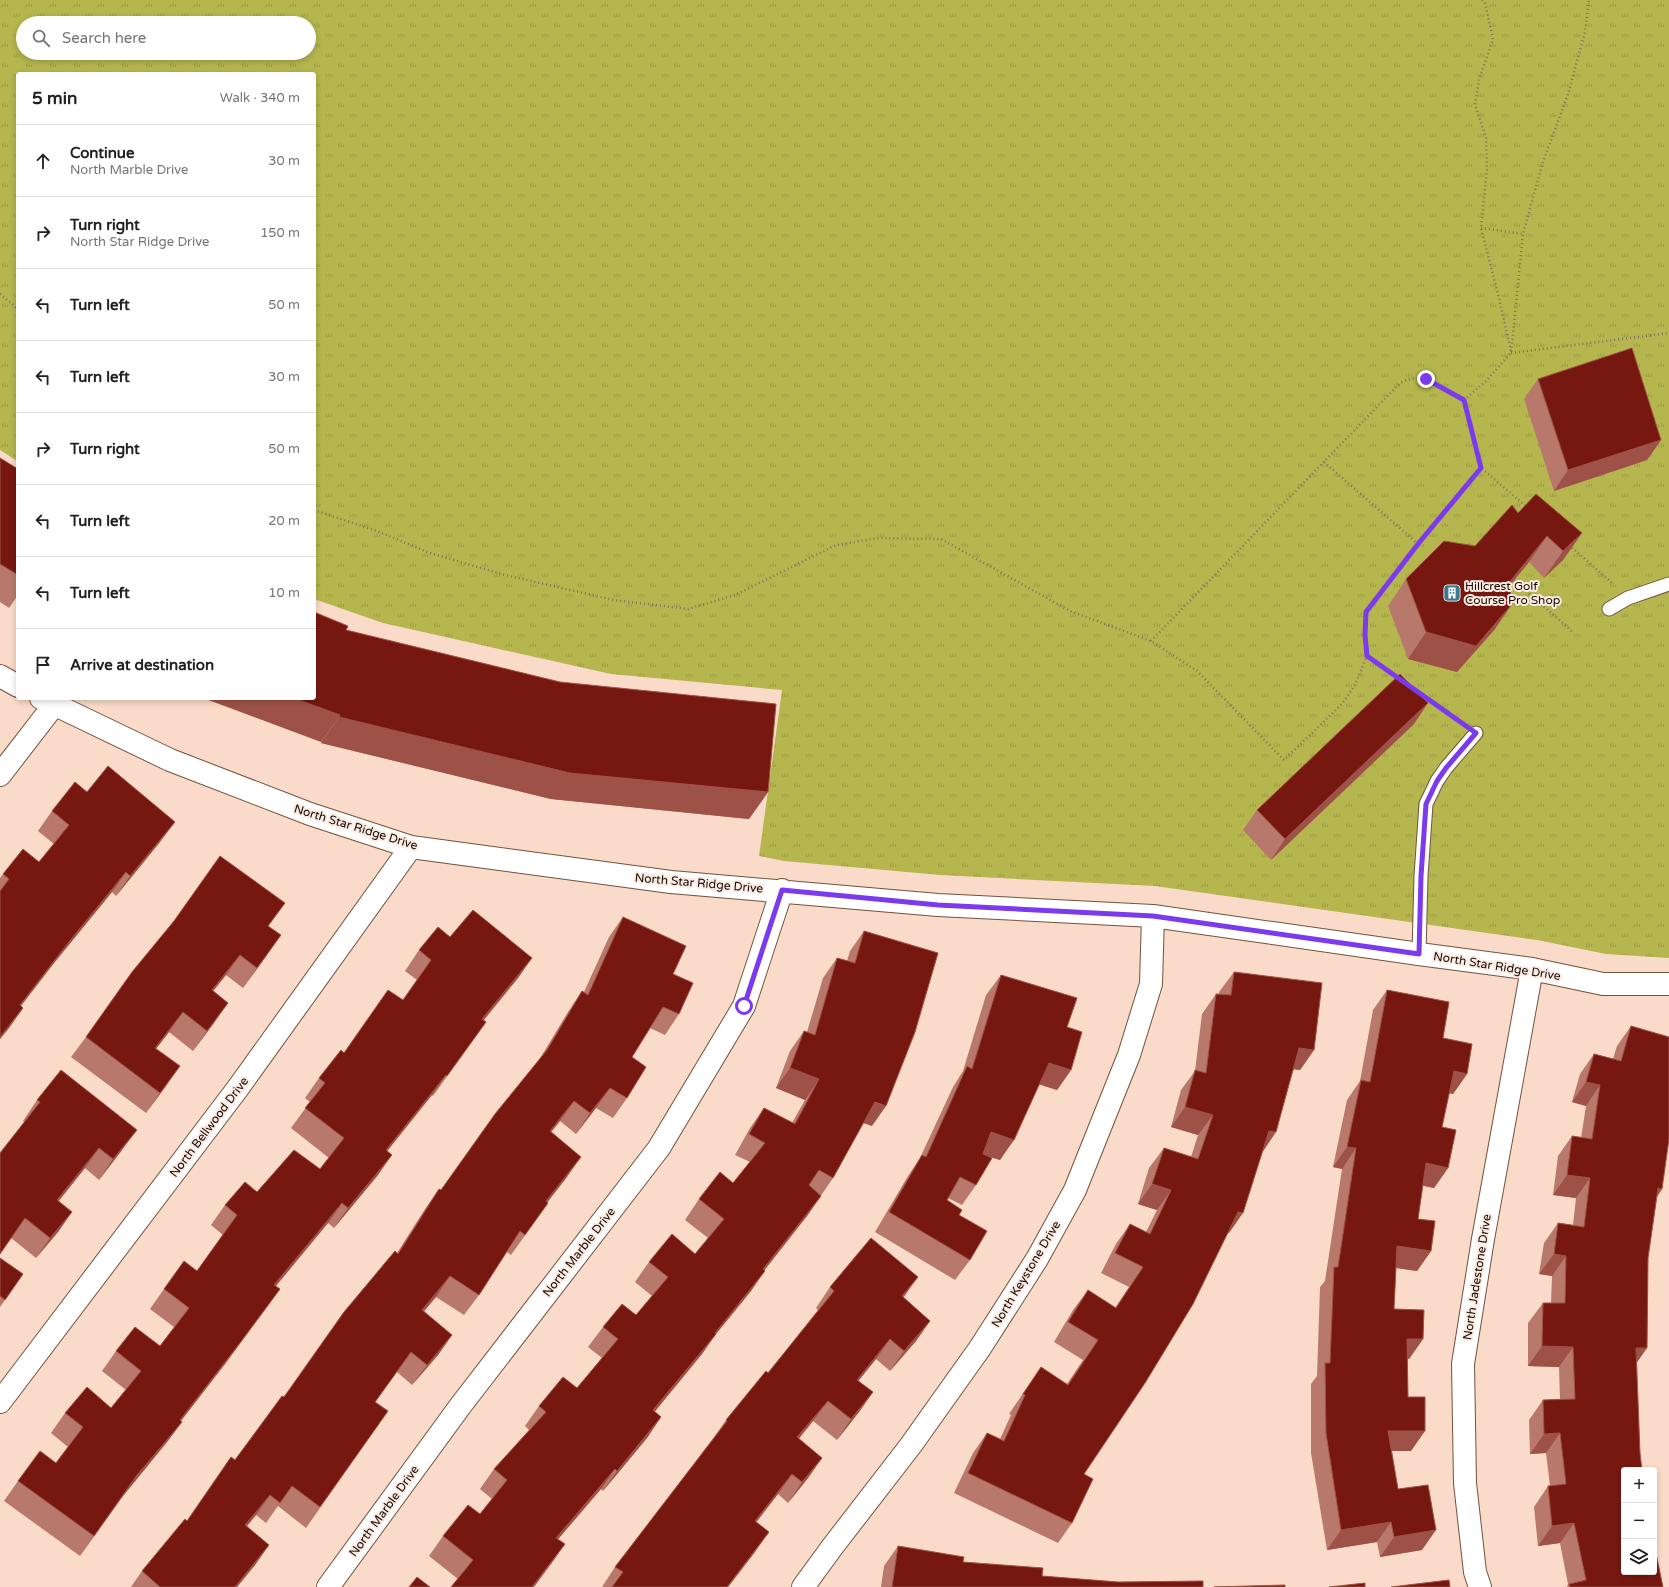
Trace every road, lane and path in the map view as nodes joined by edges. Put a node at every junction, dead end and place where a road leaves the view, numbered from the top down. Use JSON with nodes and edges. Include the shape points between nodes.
{"nodes":[{"id":1,"x":1482,"y":0,"type":"edge"},
{"id":2,"x":1590,"y":0,"type":"edge"},
{"id":3,"x":1481,"y":228,"type":"junction"},
{"id":4,"x":1523,"y":234,"type":"junction"},
{"id":5,"x":0,"y":294,"type":"edge"},
{"id":6,"x":16,"y":307,"type":"edge"},
{"id":7,"x":1669,"y":333,"type":"edge"},
{"id":8,"x":1512,"y":353,"type":"junction"},
{"id":9,"x":1464,"y":400,"type":"junction"},
{"id":10,"x":1324,"y":462,"type":"junction"},
{"id":11,"x":1481,"y":468,"type":"junction"},
{"id":12,"x":316,"y":511,"type":"edge"},
{"id":13,"x":1532,"y":511,"type":"edge"},
{"id":14,"x":1566,"y":542,"type":"edge"},
{"id":15,"x":1418,"y":544,"type":"junction"},
{"id":16,"x":1514,"y":580,"type":"edge"},
{"id":17,"x":1669,"y":584,"type":"edge"},
{"id":18,"x":1628,"y":598,"type":"junction"},
{"id":19,"x":1609,"y":609,"type":"dead end"},
{"id":20,"x":1574,"y":633,"type":"dead end"},
{"id":21,"x":1151,"y":641,"type":"junction"},
{"id":22,"x":1367,"y":656,"type":"junction"},
{"id":23,"x":0,"y":676,"type":"edge"},
{"id":24,"x":16,"y":685,"type":"edge"},
{"id":25,"x":47,"y":701,"type":"edge"},
{"id":26,"x":1476,"y":733,"type":"joint"},
{"id":27,"x":0,"y":775,"type":"edge"},
{"id":28,"x":411,"y":847,"type":"junction"},
{"id":29,"x":782,"y":890,"type":"junction"},
{"id":30,"x":1153,"y":916,"type":"junction"},
{"id":31,"x":1419,"y":954,"type":"junction"},
{"id":32,"x":1532,"y":969,"type":"junction"},
{"id":33,"x":1669,"y":984,"type":"edge"},
{"id":34,"x":0,"y":1402,"type":"edge"},
{"id":35,"x":328,"y":1587,"type":"edge"},
{"id":36,"x":803,"y":1587,"type":"edge"},
{"id":37,"x":1480,"y":1587,"type":"edge"}],
"edges":[{"from":1,"to":3,"type":"path","via":[[1485,3],[1493,39],[1479,80],[1475,104],[1486,138],[1487,169]]},
{"from":2,"to":4,"type":"path","via":[[1585,32],[1568,94],[1542,165]]},
{"from":3,"to":4,"type":"path"},
{"from":3,"to":8,"type":"path"},
{"from":4,"to":8,"type":"path"},
{"from":5,"to":6,"type":"path"},
{"from":7,"to":8,"type":"path"},
{"from":8,"to":9,"type":"path"},
{"from":9,"to":10,"type":"path","via":[[1426,379],[1408,379],[1400,383]]},
{"from":9,"to":11,"type":"path"},
{"from":10,"to":15,"type":"path"},
{"from":10,"to":21,"type":"path"},
{"from":11,"to":13,"type":"path"},
{"from":11,"to":15,"type":"path"},
{"from":12,"to":21,"type":"path","via":[[430,553],[505,575],[614,600],[688,609],[735,595],[836,545],[879,538],[941,539],[1070,611]]},
{"from":14,"to":18,"type":"path"},
{"from":15,"to":22,"type":"path","via":[[1366,612]]},
{"from":16,"to":20,"type":"path"},
{"from":17,"to":18,"type":"lane"},
{"from":18,"to":19,"type":"lane"},
{"from":21,"to":22,"type":"path","via":[[1197,671],[1284,760],[1342,704],[1355,685]]},
{"from":22,"to":26,"type":"path"},
{"from":23,"to":24,"type":"street"},
{"from":25,"to":27,"type":"street"},
{"from":25,"to":28,"type":"street","name":"North Star Ridge Drive","via":[[178,763],[310,814]]},
{"from":26,"to":31,"type":"lane","via":[[1446,768],[1426,804]]},
{"from":28,"to":29,"type":"street","name":"North Star Ridge Drive","via":[[671,882]]},
{"from":28,"to":34,"type":"street","name":"North Bellwood Drive","via":[[238,1088]]},
{"from":29,"to":30,"type":"street","name":"North Star Ridge Drive","via":[[938,905]]},
{"from":29,"to":35,"type":"street","name":"North Marble Drive","via":[[744,1006],[660,1148],[460,1405]]},
{"from":30,"to":31,"type":"street","name":"North Star Ridge Drive"},
{"from":30,"to":36,"type":"street","name":"North Keystone Drive","via":[[1151,984],[1130,1055],[1075,1190],[1037,1259],[980,1348],[911,1445]]},
{"from":31,"to":32,"type":"street","name":"North Star Ridge Drive"},
{"from":32,"to":33,"type":"street","name":"North Star Ridge Drive","via":[[1603,984]]},
{"from":32,"to":37,"type":"street","name":"North Jadestone Drive","via":[[1483,1239],[1464,1364],[1465,1483],[1475,1572]]}]}
